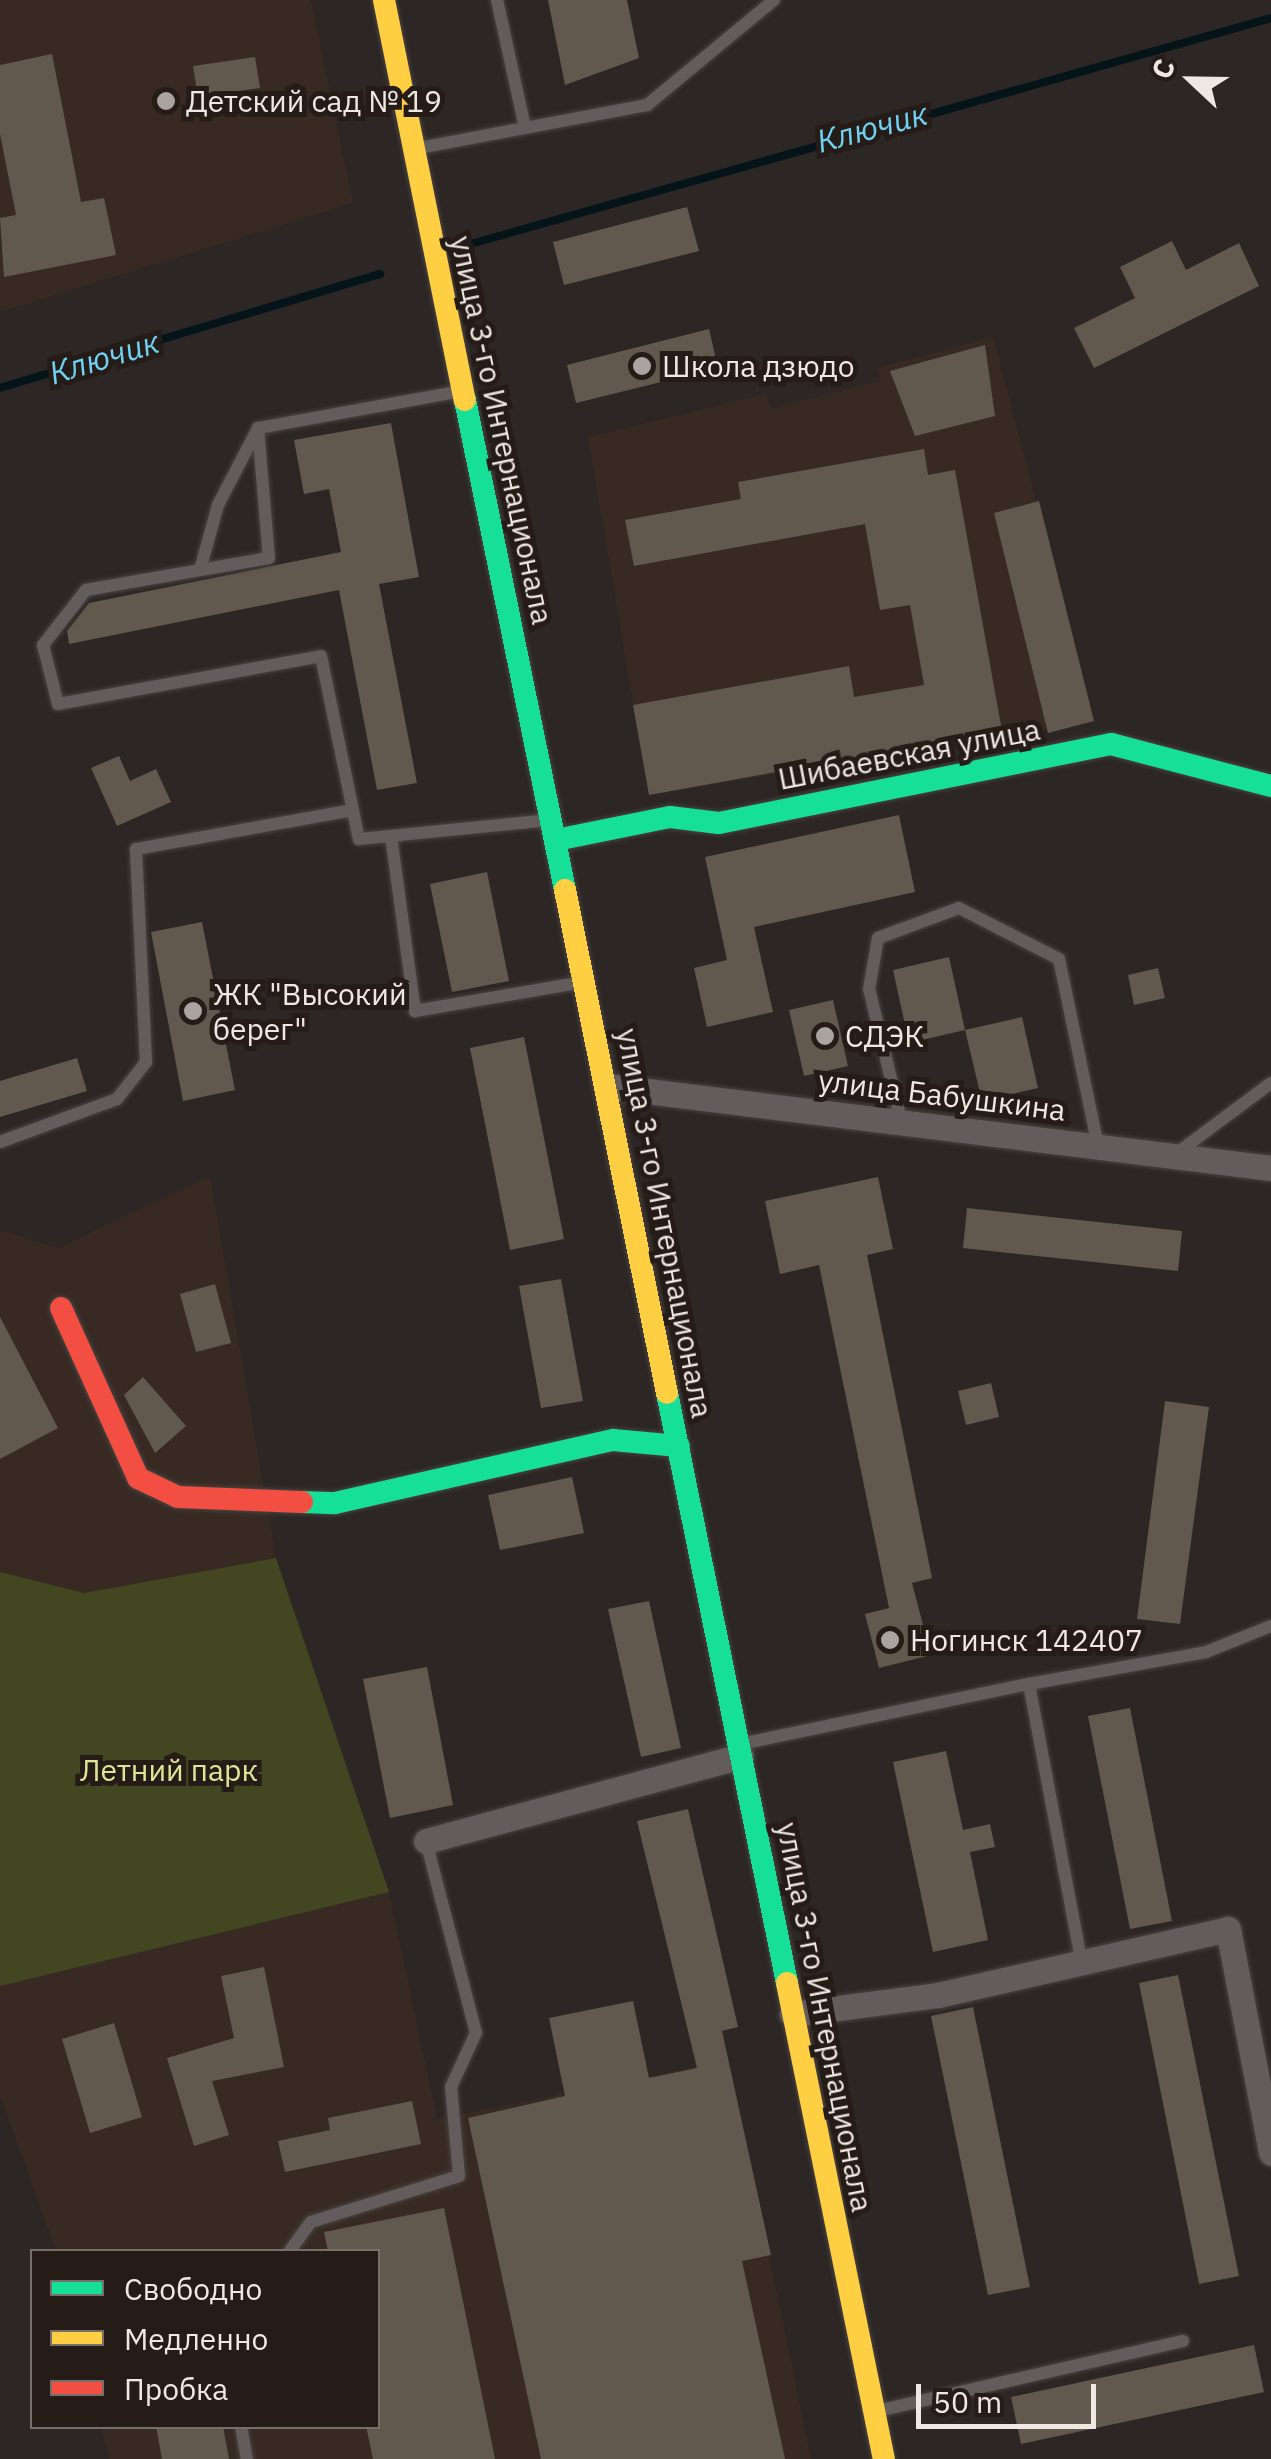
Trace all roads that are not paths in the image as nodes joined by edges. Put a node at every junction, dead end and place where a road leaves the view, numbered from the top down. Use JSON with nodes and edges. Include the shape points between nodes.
{"nodes":[{"id":1,"x":384,"y":0,"type":"edge"},
{"id":2,"x":497,"y":0,"type":"edge"},
{"id":3,"x":774,"y":0,"type":"edge"},
{"id":4,"x":524,"y":127,"type":"junction"},
{"id":5,"x":414,"y":149,"type":"junction"},
{"id":6,"x":463,"y":391,"type":"junction"},
{"id":7,"x":258,"y":428,"type":"junction"},
{"id":8,"x":200,"y":570,"type":"junction"},
{"id":9,"x":1271,"y":786,"type":"edge"},
{"id":10,"x":353,"y":810,"type":"junction"},
{"id":11,"x":554,"y":830,"type":"junction"},
{"id":12,"x":391,"y":836,"type":"junction"},
{"id":13,"x":585,"y":981,"type":"junction"},
{"id":14,"x":1271,"y":1083,"type":"edge"},
{"id":15,"x":606,"y":1086,"type":"junction"},
{"id":16,"x":902,"y":1124,"type":"junction"},
{"id":17,"x":0,"y":1142,"type":"edge"},
{"id":18,"x":1098,"y":1146,"type":"junction"},
{"id":19,"x":1173,"y":1156,"type":"junction"},
{"id":20,"x":1271,"y":1168,"type":"edge"},
{"id":21,"x":61,"y":1308,"type":"dead end"},
{"id":22,"x":679,"y":1446,"type":"junction"},
{"id":23,"x":1271,"y":1626,"type":"edge"},
{"id":24,"x":1028,"y":1684,"type":"junction"},
{"id":25,"x":740,"y":1750,"type":"junction"},
{"id":26,"x":426,"y":1841,"type":"joint"},
{"id":27,"x":1082,"y":1958,"type":"junction"},
{"id":28,"x":792,"y":2014,"type":"junction"},
{"id":29,"x":1271,"y":2153,"type":"edge"},
{"id":30,"x":291,"y":2249,"type":"edge"},
{"id":31,"x":1183,"y":2341,"type":"dead end"},
{"id":32,"x":874,"y":2412,"type":"junction"},
{"id":33,"x":241,"y":2429,"type":"edge"},
{"id":34,"x":247,"y":2459,"type":"edge"},
{"id":35,"x":884,"y":2459,"type":"edge"}],
"edges":[{"from":1,"to":5,"type":"main road","name":"улица 3-го Интернационала"},
{"from":2,"to":4,"type":"lane"},
{"from":3,"to":4,"type":"lane","via":[[646,105]]},
{"from":4,"to":5,"type":"lane"},
{"from":5,"to":6,"type":"main road","name":"улица 3-го Интернационала"},
{"from":6,"to":7,"type":"lane"},
{"from":6,"to":11,"type":"main road","name":"улица 3-го Интернационала"},
{"from":7,"to":8,"type":"lane","via":[[218,505]]},
{"from":7,"to":8,"type":"lane","via":[[269,558]]},
{"from":8,"to":10,"type":"lane","via":[[86,590],[43,644],[58,704],[321,656]]},
{"from":9,"to":11,"type":"main road","name":"Шибаевская улица","via":[[1111,744],[719,823],[670,817]]},
{"from":10,"to":12,"type":"lane","via":[[359,839]]},
{"from":10,"to":17,"type":"lane","via":[[136,849],[146,1062],[117,1099]]},
{"from":11,"to":12,"type":"lane"},
{"from":11,"to":13,"type":"main road","name":"улица 3-го Интернационала"},
{"from":12,"to":13,"type":"lane","via":[[415,1010]]},
{"from":13,"to":15,"type":"main road","name":"улица 3-го Интернационала"},
{"from":14,"to":19,"type":"lane"},
{"from":15,"to":16,"type":"street","name":"улица Бабушкина"},
{"from":15,"to":22,"type":"main road","name":"улица 3-го Интернационала"},
{"from":16,"to":18,"type":"street","name":"улица Бабушкина"},
{"from":16,"to":18,"type":"lane","via":[[869,990],[878,938],[958,908],[1060,959]]},
{"from":18,"to":19,"type":"street","name":"улица Бабушкина"},
{"from":19,"to":20,"type":"street","name":"улица Бабушкина"},
{"from":21,"to":22,"type":"main road","via":[[138,1478],[178,1497],[335,1504],[613,1440]]},
{"from":22,"to":25,"type":"main road","name":"улица 3-го Интернационала"},
{"from":23,"to":24,"type":"lane","via":[[1206,1652]]},
{"from":24,"to":25,"type":"lane"},
{"from":24,"to":27,"type":"lane"},
{"from":25,"to":26,"type":"street"},
{"from":25,"to":28,"type":"main road","name":"улица 3-го Интернационала"},
{"from":26,"to":30,"type":"lane","via":[[476,2033],[450,2086],[459,2176],[311,2222]]},
{"from":27,"to":28,"type":"street","via":[[938,1994]]},
{"from":27,"to":29,"type":"street","via":[[1228,1929]]},
{"from":28,"to":32,"type":"main road","name":"улица 3-го Интернационала"},
{"from":31,"to":32,"type":"lane"},
{"from":32,"to":35,"type":"main road","name":"улица 3-го Интернационала"},
{"from":33,"to":34,"type":"lane"}]}
